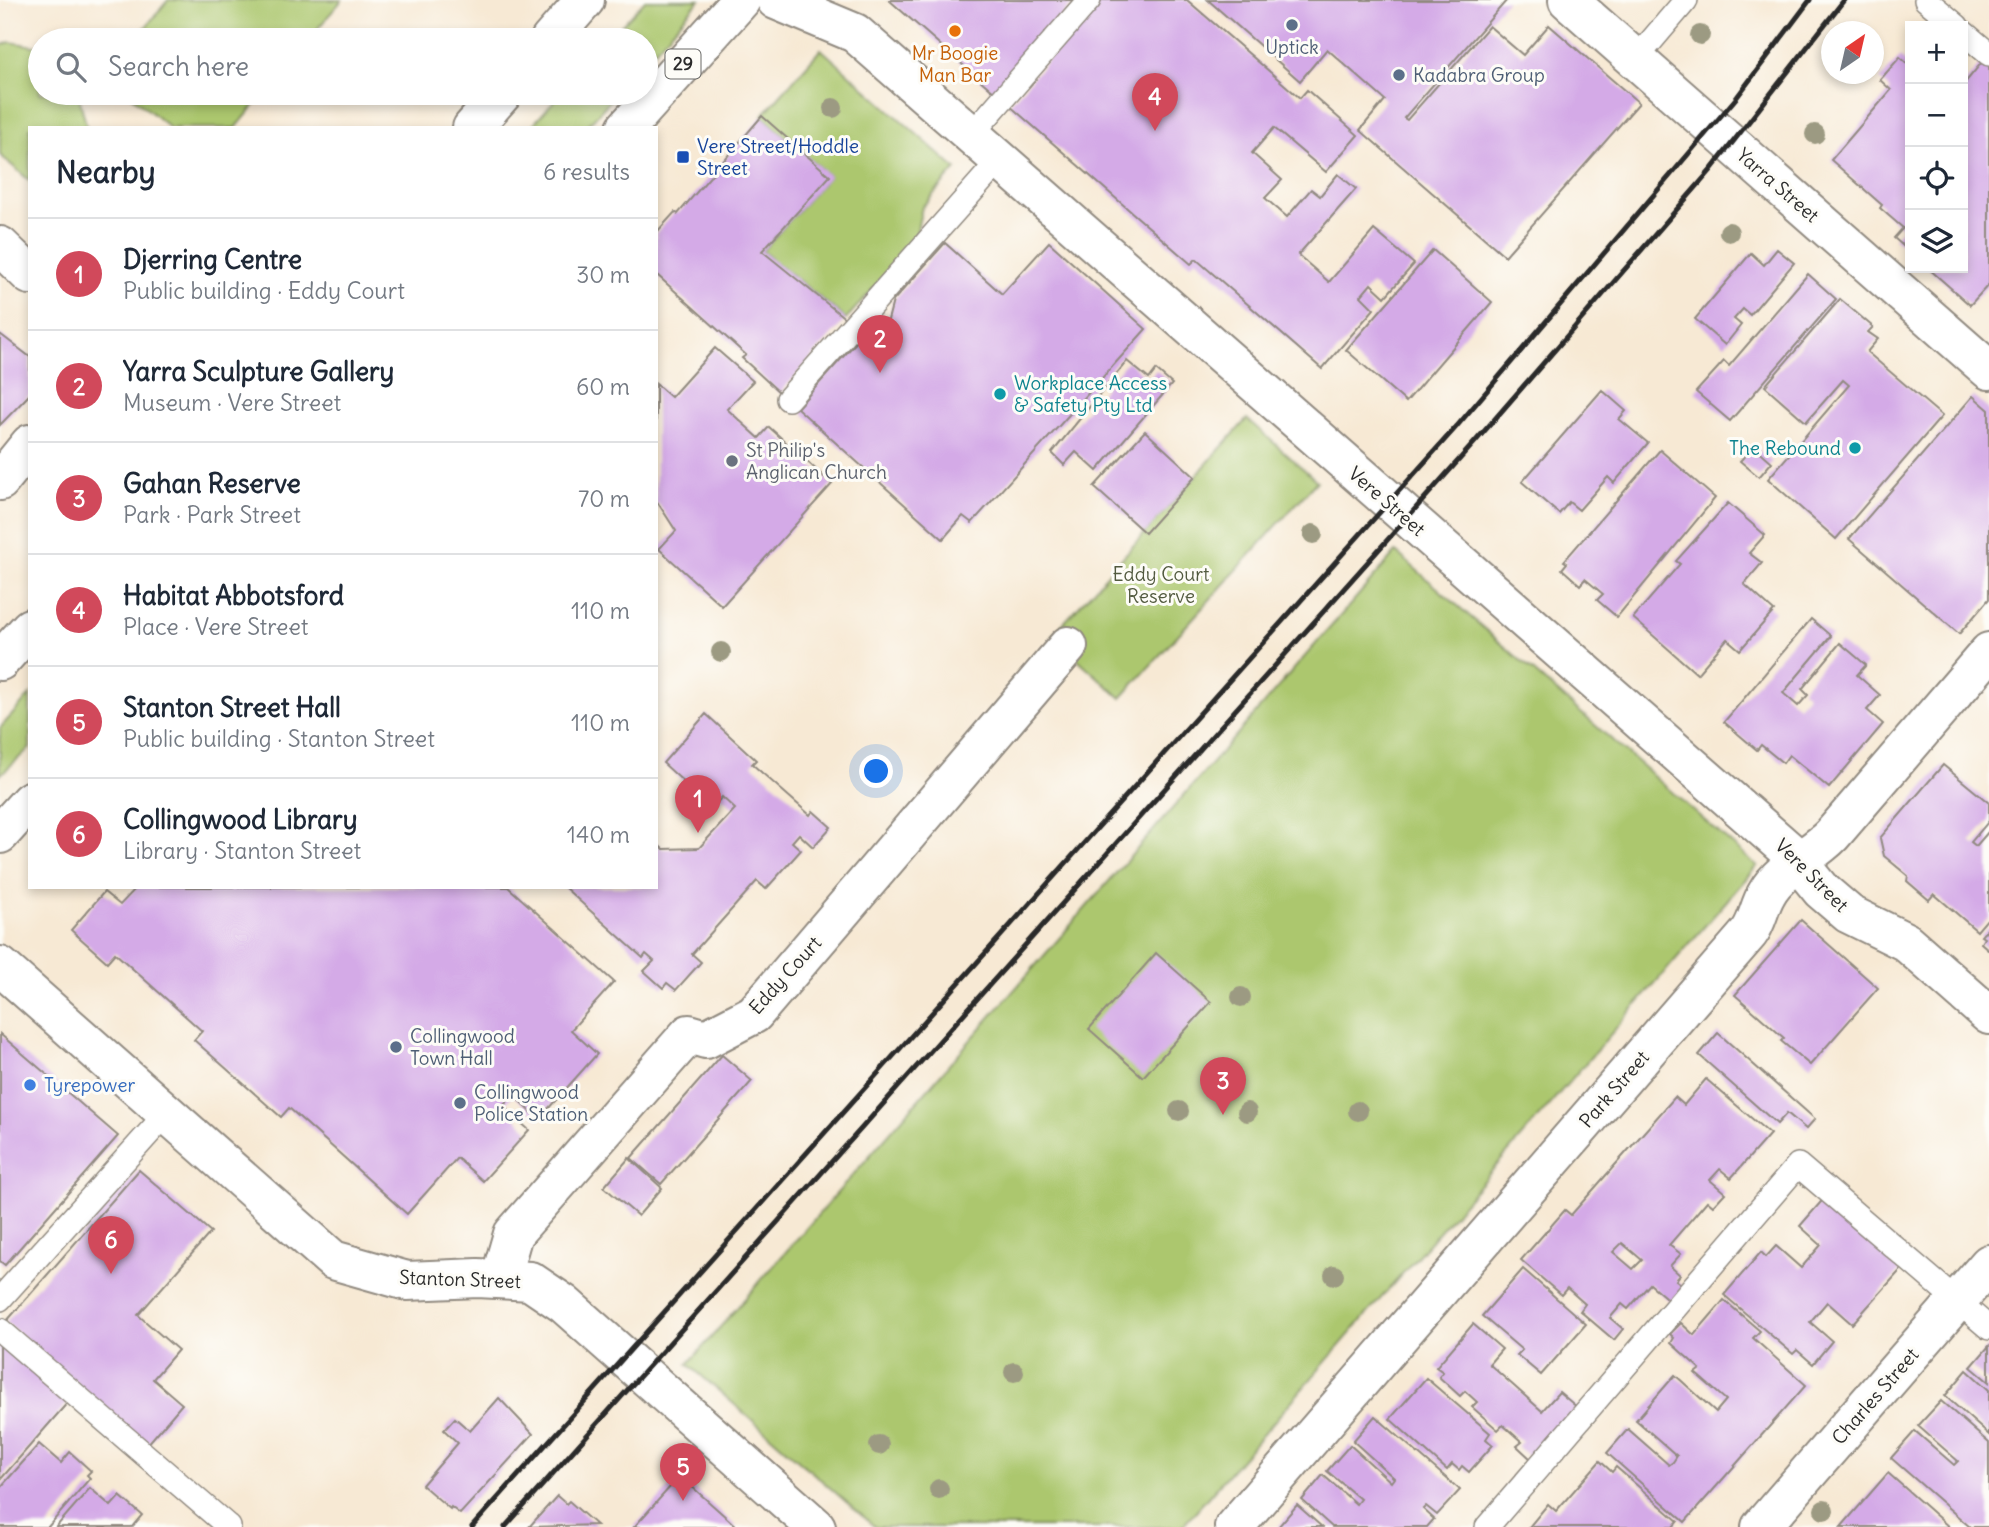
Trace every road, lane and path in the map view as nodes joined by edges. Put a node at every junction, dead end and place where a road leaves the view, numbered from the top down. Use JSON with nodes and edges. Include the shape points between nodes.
{"nodes":[{"id":1,"x":585,"y":0,"type":"edge"},
{"id":2,"x":741,"y":0,"type":"edge"},
{"id":3,"x":776,"y":0,"type":"edge"},
{"id":4,"x":1089,"y":0,"type":"edge"},
{"id":5,"x":1568,"y":0,"type":"edge"},
{"id":6,"x":1686,"y":0,"type":"edge"},
{"id":7,"x":1926,"y":0,"type":"edge"},
{"id":8,"x":1950,"y":21,"type":"edge"},
{"id":9,"x":560,"y":28,"type":"edge"},
{"id":10,"x":1968,"y":36,"type":"edge"},
{"id":11,"x":1989,"y":54,"type":"edge"},
{"id":12,"x":1635,"y":60,"type":"junction"},
{"id":13,"x":658,"y":92,"type":"edge"},
{"id":14,"x":492,"y":105,"type":"edge"},
{"id":15,"x":647,"y":105,"type":"edge"},
{"id":16,"x":474,"y":126,"type":"edge"},
{"id":17,"x":628,"y":126,"type":"edge"},
{"id":18,"x":971,"y":135,"type":"junction"},
{"id":19,"x":1000,"y":160,"type":"junction"},
{"id":20,"x":0,"y":246,"type":"edge"},
{"id":21,"x":28,"y":273,"type":"edge"},
{"id":22,"x":1989,"y":370,"type":"edge"},
{"id":23,"x":788,"y":399,"type":"dead end"},
{"id":24,"x":28,"y":447,"type":"edge"},
{"id":25,"x":0,"y":483,"type":"edge"},
{"id":26,"x":28,"y":483,"type":"edge"},
{"id":27,"x":28,"y":630,"type":"edge"},
{"id":28,"x":1068,"y":646,"type":"dead end"},
{"id":29,"x":0,"y":661,"type":"edge"},
{"id":30,"x":1984,"y":670,"type":"edge"},
{"id":31,"x":28,"y":803,"type":"edge"},
{"id":32,"x":0,"y":834,"type":"edge"},
{"id":33,"x":1799,"y":863,"type":"junction"},
{"id":34,"x":0,"y":966,"type":"edge"},
{"id":35,"x":1989,"y":1015,"type":"edge"},
{"id":36,"x":167,"y":1112,"type":"junction"},
{"id":37,"x":1989,"y":1264,"type":"edge"},
{"id":38,"x":500,"y":1279,"type":"junction"},
{"id":39,"x":0,"y":1300,"type":"edge"},
{"id":40,"x":1958,"y":1301,"type":"junction"},
{"id":41,"x":1989,"y":1328,"type":"edge"},
{"id":42,"x":0,"y":1330,"type":"edge"},
{"id":43,"x":229,"y":1527,"type":"edge"},
{"id":44,"x":816,"y":1527,"type":"edge"},
{"id":45,"x":1234,"y":1527,"type":"edge"},
{"id":46,"x":1487,"y":1527,"type":"edge"},
{"id":47,"x":1761,"y":1527,"type":"edge"}],
"edges":[{"from":1,"to":9,"type":"main road"},
{"from":2,"to":13,"type":"main road","number":"29"},
{"from":3,"to":18,"type":"main road","name":"Vere Street","via":[[855,33]]},
{"from":4,"to":18,"type":"lane"},
{"from":5,"to":12,"type":"main road","name":"Yarra Street"},
{"from":6,"to":12,"type":"lane"},
{"from":7,"to":8,"type":"lane"},
{"from":10,"to":11,"type":"lane"},
{"from":12,"to":22,"type":"main road","name":"Yarra Street"},
{"from":14,"to":16,"type":"main road"},
{"from":15,"to":17,"type":"main road","number":"29"},
{"from":18,"to":19,"type":"main road","name":"Vere Street"},
{"from":19,"to":23,"type":"lane"},
{"from":19,"to":33,"type":"main road","name":"Vere Street"},
{"from":20,"to":21,"type":"main road"},
{"from":24,"to":25,"type":"main road"},
{"from":25,"to":26,"type":"main road"},
{"from":27,"to":29,"type":"main road"},
{"from":28,"to":38,"type":"main road","name":"Eddy Court","via":[[754,1014],[706,1039],[689,1034],[513,1234]]},
{"from":30,"to":33,"type":"main road","name":"Park Street","via":[[1832,835]]},
{"from":31,"to":32,"type":"main road"},
{"from":33,"to":35,"type":"main road","name":"Vere Street","via":[[1849,914],[1906,942]]},
{"from":33,"to":45,"type":"main road","name":"Park Street","via":[[1767,893],[1749,933]]},
{"from":34,"to":36,"type":"main road","name":"Stanton Street"},
{"from":36,"to":38,"type":"main road","name":"Stanton Street","via":[[333,1260],[407,1281]]},
{"from":36,"to":39,"type":"lane"},
{"from":37,"to":40,"type":"main road","name":"Charles Street"},
{"from":38,"to":44,"type":"main road","name":"Stanton Street","via":[[530,1281],[564,1304]]},
{"from":40,"to":41,"type":"lane"},
{"from":40,"to":46,"type":"lane","via":[[1798,1166]]},
{"from":40,"to":47,"type":"main road","name":"Charles Street"},
{"from":42,"to":43,"type":"lane"}]}
